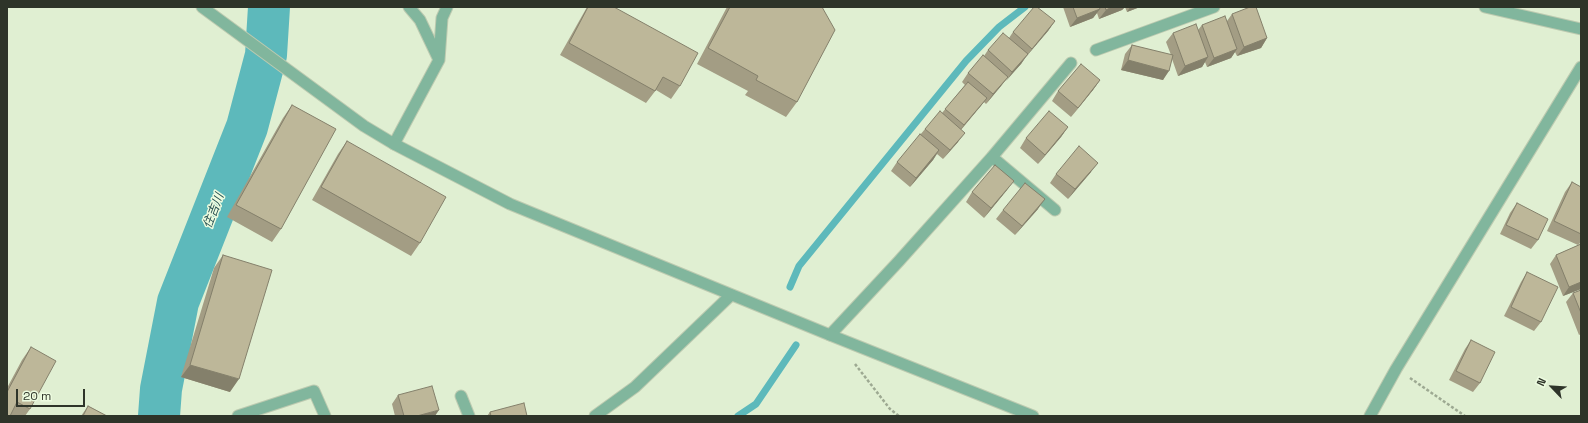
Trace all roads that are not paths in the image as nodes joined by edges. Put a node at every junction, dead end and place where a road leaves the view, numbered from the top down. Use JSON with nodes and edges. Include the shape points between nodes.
{"nodes":[{"id":1,"x":202,"y":7,"type":"edge"},
{"id":2,"x":409,"y":7,"type":"edge"},
{"id":3,"x":447,"y":7,"type":"edge"},
{"id":4,"x":1214,"y":7,"type":"edge"},
{"id":5,"x":1485,"y":7,"type":"edge"},
{"id":6,"x":1581,"y":29,"type":"edge"},
{"id":7,"x":1096,"y":50,"type":"dead end"},
{"id":8,"x":439,"y":60,"type":"junction"},
{"id":9,"x":1071,"y":64,"type":"dead end"},
{"id":10,"x":1581,"y":67,"type":"edge"},
{"id":11,"x":394,"y":144,"type":"junction"},
{"id":12,"x":992,"y":157,"type":"junction"},
{"id":13,"x":1055,"y":210,"type":"dead end"},
{"id":14,"x":731,"y":294,"type":"junction"},
{"id":15,"x":830,"y":335,"type":"junction"},
{"id":16,"x":461,"y":396,"type":"dead end"},
{"id":17,"x":238,"y":416,"type":"edge"},
{"id":18,"x":325,"y":416,"type":"edge"},
{"id":19,"x":469,"y":416,"type":"edge"},
{"id":20,"x":595,"y":416,"type":"edge"},
{"id":21,"x":1033,"y":416,"type":"edge"},
{"id":22,"x":1370,"y":416,"type":"edge"}],
"edges":[{"from":1,"to":11,"type":"street","via":[[364,126]]},
{"from":2,"to":8,"type":"street","via":[[420,20]]},
{"from":3,"to":8,"type":"street","via":[[442,18]]},
{"from":4,"to":7,"type":"street"},
{"from":5,"to":6,"type":"street"},
{"from":8,"to":11,"type":"street"},
{"from":9,"to":12,"type":"street"},
{"from":10,"to":22,"type":"street","via":[[1396,369]]},
{"from":11,"to":14,"type":"street","via":[[510,204]]},
{"from":12,"to":13,"type":"street"},
{"from":12,"to":15,"type":"street"},
{"from":14,"to":15,"type":"street"},
{"from":14,"to":20,"type":"street","via":[[635,387]]},
{"from":15,"to":21,"type":"street"},
{"from":16,"to":19,"type":"street"},
{"from":17,"to":18,"type":"street","via":[[314,390]]}]}
